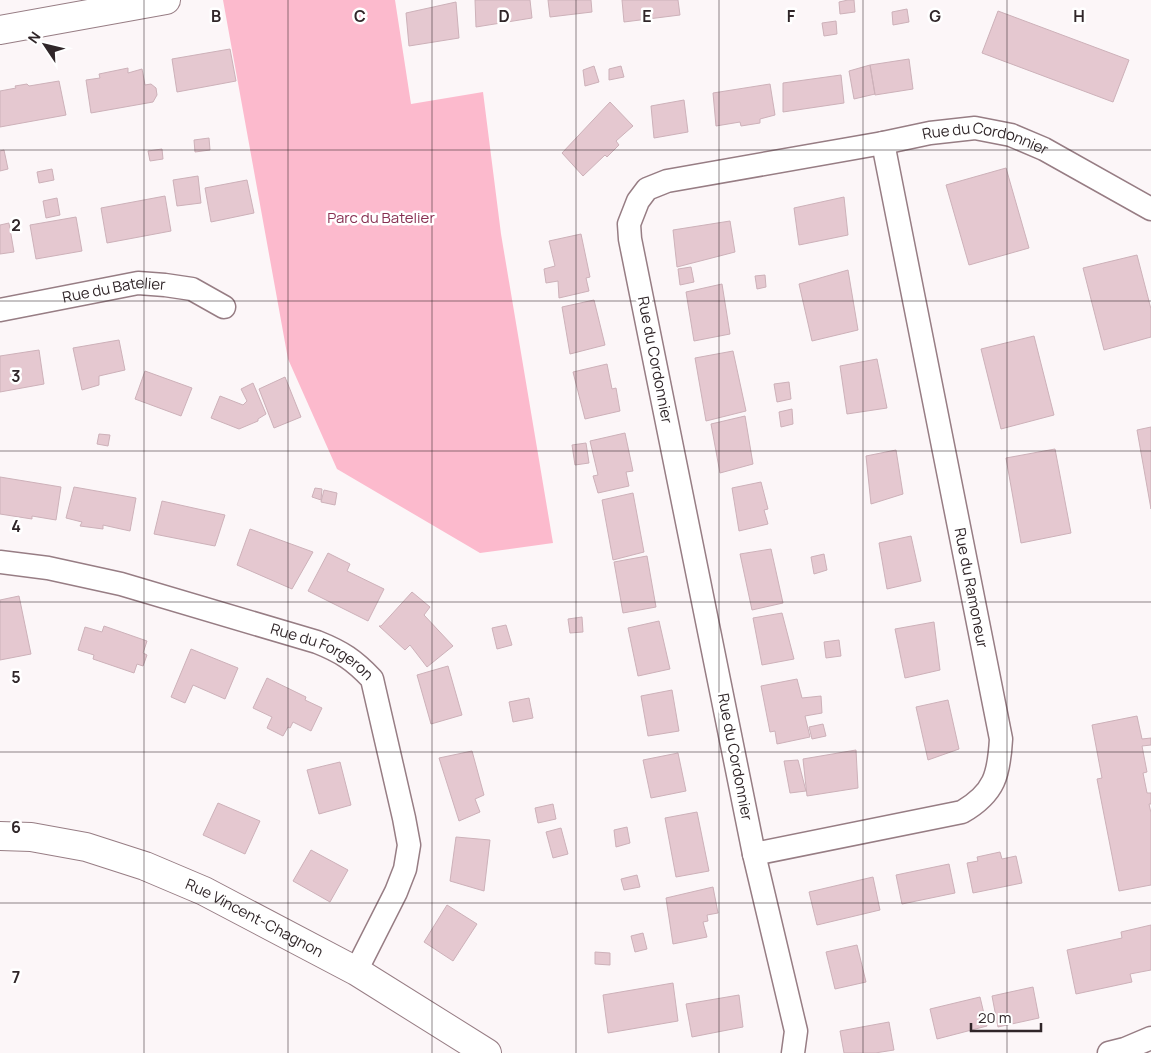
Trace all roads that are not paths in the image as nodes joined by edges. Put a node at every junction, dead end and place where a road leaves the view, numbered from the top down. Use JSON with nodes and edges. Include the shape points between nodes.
{"nodes":[{"id":1,"x":166,"y":0,"type":"edge"},
{"id":2,"x":0,"y":30,"type":"edge"},
{"id":3,"x":883,"y":143,"type":"junction"},
{"id":4,"x":1151,"y":209,"type":"edge"},
{"id":5,"x":224,"y":307,"type":"dead end"},
{"id":6,"x":0,"y":310,"type":"edge"},
{"id":7,"x":0,"y":562,"type":"edge"},
{"id":8,"x":0,"y":836,"type":"edge"},
{"id":9,"x":754,"y":854,"type":"junction"},
{"id":10,"x":356,"y":971,"type":"junction"},
{"id":11,"x":1151,"y":1038,"type":"edge"},
{"id":12,"x":487,"y":1053,"type":"edge"},
{"id":13,"x":793,"y":1053,"type":"edge"},
{"id":14,"x":1109,"y":1053,"type":"edge"}],
"edges":[{"from":1,"to":2,"type":"street"},
{"from":3,"to":4,"type":"street","name":"Rue du Cordonnier","via":[[975,128],[1011,135],[1044,149]]},
{"from":3,"to":9,"type":"street","name":"Rue du Ramoneur","via":[[1001,739],[1000,766],[993,783],[978,803],[962,812]]},
{"from":3,"to":9,"type":"street","name":"Rue du Cordonnier","via":[[667,181],[647,189],[638,201],[630,224],[632,249]]},
{"from":5,"to":6,"type":"street","name":"Rue du Batelier","via":[[192,289],[138,283]]},
{"from":7,"to":10,"type":"street","name":"Rue du Forgeron","via":[[48,568],[112,582],[317,642],[340,651],[372,679],[409,845],[405,869],[396,892]]},
{"from":8,"to":10,"type":"street","name":"Rue Vincent-Chagnon","via":[[31,837],[86,847],[145,866],[204,891]]},
{"from":9,"to":13,"type":"street","name":"Rue du Cordonnier","via":[[796,1031]]},
{"from":10,"to":12,"type":"street","name":"Rue Vincent-Chagnon"},
{"from":11,"to":14,"type":"street"}]}
